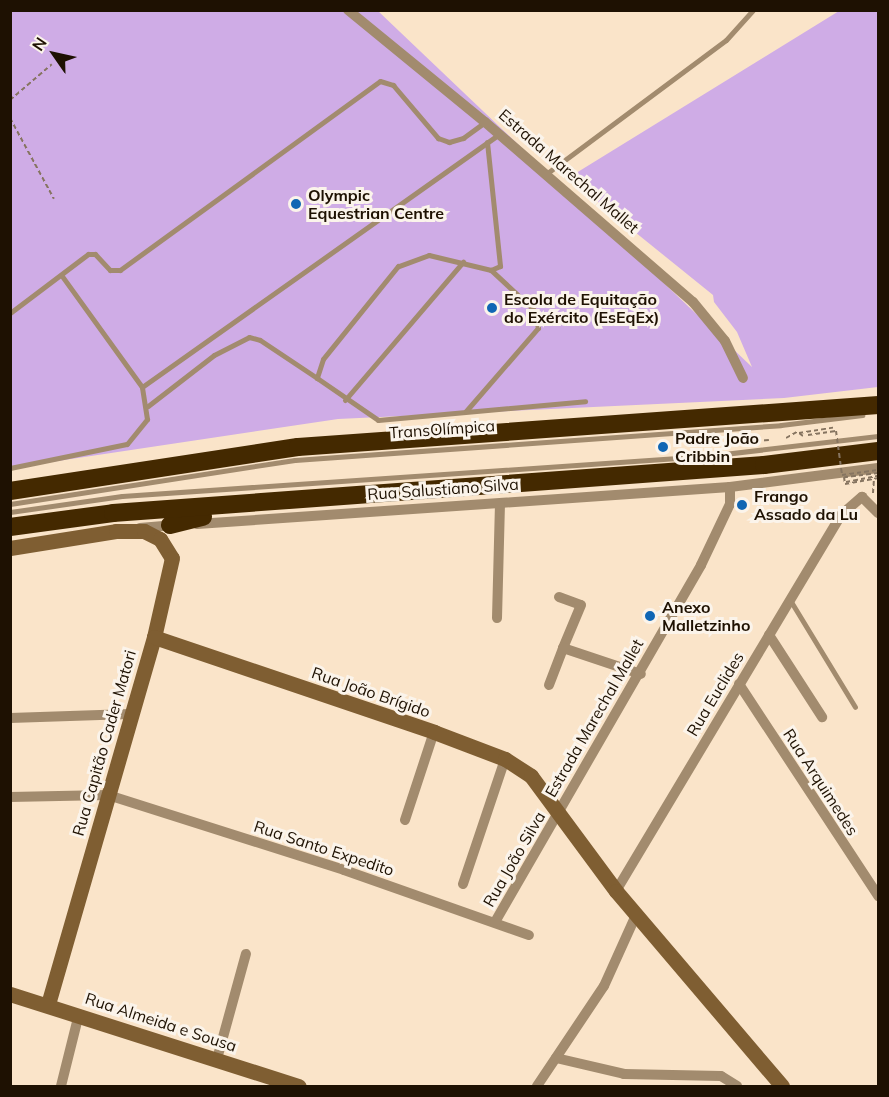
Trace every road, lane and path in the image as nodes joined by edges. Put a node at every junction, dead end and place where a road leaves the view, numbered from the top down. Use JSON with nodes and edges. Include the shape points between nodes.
{"nodes":[{"id":1,"x":348,"y":10,"type":"edge"},
{"id":2,"x":753,"y":10,"type":"edge"},
{"id":3,"x":52,"y":64,"type":"dead end"},
{"id":4,"x":10,"y":100,"type":"edge"},
{"id":5,"x":10,"y":118,"type":"edge"},
{"id":6,"x":485,"y":122,"type":"junction"},
{"id":7,"x":499,"y":134,"type":"junction"},
{"id":8,"x":487,"y":142,"type":"junction"},
{"id":9,"x":544,"y":175,"type":"junction"},
{"id":10,"x":54,"y":199,"type":"dead end"},
{"id":11,"x":463,"y":262,"type":"junction"},
{"id":12,"x":491,"y":270,"type":"junction"},
{"id":13,"x":62,"y":276,"type":"junction"},
{"id":14,"x":10,"y":313,"type":"edge"},
{"id":15,"x":317,"y":378,"type":"junction"},
{"id":16,"x":743,"y":378,"type":"dead end"},
{"id":17,"x":142,"y":387,"type":"junction"},
{"id":18,"x":345,"y":400,"type":"junction"},
{"id":19,"x":585,"y":400,"type":"dead end"},
{"id":20,"x":879,"y":405,"type":"edge"},
{"id":21,"x":148,"y":406,"type":"junction"},
{"id":22,"x":466,"y":411,"type":"junction"},
{"id":23,"x":879,"y":413,"type":"edge"},
{"id":24,"x":879,"y":436,"type":"edge"},
{"id":25,"x":712,"y":444,"type":"dead end"},
{"id":26,"x":879,"y":451,"type":"edge"},
{"id":27,"x":201,"y":467,"type":"junction"},
{"id":28,"x":10,"y":468,"type":"edge"},
{"id":29,"x":877,"y":472,"type":"edge"},
{"id":30,"x":846,"y":482,"type":"dead end"},
{"id":31,"x":472,"y":487,"type":"junction"},
{"id":32,"x":730,"y":487,"type":"junction"},
{"id":33,"x":10,"y":491,"type":"edge"},
{"id":34,"x":870,"y":502,"type":"junction"},
{"id":35,"x":10,"y":504,"type":"edge"},
{"id":36,"x":500,"y":504,"type":"junction"},
{"id":37,"x":10,"y":512,"type":"edge"},
{"id":38,"x":879,"y":513,"type":"edge"},
{"id":39,"x":170,"y":525,"type":"junction"},
{"id":40,"x":10,"y":527,"type":"edge"},
{"id":41,"x":116,"y":531,"type":"junction"},
{"id":42,"x":10,"y":548,"type":"edge"},
{"id":43,"x":559,"y":597,"type":"dead end"},
{"id":44,"x":789,"y":599,"type":"junction"},
{"id":45,"x":496,"y":618,"type":"dead end"},
{"id":46,"x":769,"y":635,"type":"junction"},
{"id":47,"x":154,"y":637,"type":"junction"},
{"id":48,"x":562,"y":648,"type":"junction"},
{"id":49,"x":641,"y":674,"type":"junction"},
{"id":50,"x":739,"y":684,"type":"junction"},
{"id":51,"x":549,"y":685,"type":"dead end"},
{"id":52,"x":855,"y":706,"type":"dead end"},
{"id":53,"x":130,"y":714,"type":"junction"},
{"id":54,"x":822,"y":717,"type":"dead end"},
{"id":55,"x":10,"y":718,"type":"edge"},
{"id":56,"x":434,"y":732,"type":"junction"},
{"id":57,"x":505,"y":759,"type":"junction"},
{"id":58,"x":108,"y":795,"type":"junction"},
{"id":59,"x":10,"y":797,"type":"edge"},
{"id":60,"x":559,"y":810,"type":"junction"},
{"id":61,"x":405,"y":820,"type":"dead end"},
{"id":62,"x":463,"y":884,"type":"dead end"},
{"id":63,"x":616,"y":891,"type":"junction"},
{"id":64,"x":879,"y":896,"type":"edge"},
{"id":65,"x":636,"y":915,"type":"junction"},
{"id":66,"x":495,"y":922,"type":"junction"},
{"id":67,"x":529,"y":935,"type":"dead end"},
{"id":68,"x":246,"y":954,"type":"dead end"},
{"id":69,"x":10,"y":994,"type":"edge"},
{"id":70,"x":48,"y":1004,"type":"junction"},
{"id":71,"x":79,"y":1014,"type":"junction"},
{"id":72,"x":556,"y":1058,"type":"junction"},
{"id":73,"x":217,"y":1059,"type":"junction"},
{"id":74,"x":657,"y":1081,"type":"edge"},
{"id":75,"x":61,"y":1086,"type":"edge"},
{"id":76,"x":299,"y":1086,"type":"edge"},
{"id":77,"x":537,"y":1086,"type":"edge"},
{"id":78,"x":737,"y":1086,"type":"edge"},
{"id":79,"x":782,"y":1086,"type":"edge"}],
"edges":[{"from":1,"to":6,"type":"street","name":"Estrada Marechal Mallet"},
{"from":2,"to":9,"type":"lane","via":[[726,40]]},
{"from":3,"to":4,"type":"path"},
{"from":5,"to":10,"type":"path"},
{"from":6,"to":7,"type":"street","name":"Estrada Marechal Mallet"},
{"from":6,"to":13,"type":"lane","via":[[463,138],[448,142],[438,138],[393,85],[380,81],[120,270],[110,270],[91,253]]},
{"from":7,"to":8,"type":"lane"},
{"from":7,"to":9,"type":"street","name":"Estrada Marechal Mallet"},
{"from":8,"to":12,"type":"lane","via":[[502,258],[500,266]]},
{"from":8,"to":17,"type":"lane"},
{"from":9,"to":16,"type":"street","name":"Estrada Marechal Mallet","via":[[693,302],[722,335]]},
{"from":11,"to":12,"type":"lane"},
{"from":11,"to":15,"type":"lane","via":[[429,255],[398,266],[323,359]]},
{"from":11,"to":18,"type":"lane"},
{"from":12,"to":22,"type":"lane","via":[[534,310],[538,328]]},
{"from":13,"to":14,"type":"lane"},
{"from":13,"to":17,"type":"lane"},
{"from":15,"to":18,"type":"lane"},
{"from":15,"to":21,"type":"lane","via":[[260,340],[249,337],[214,355]]},
{"from":17,"to":21,"type":"lane"},
{"from":18,"to":22,"type":"lane","via":[[378,420]]},
{"from":19,"to":22,"type":"lane"},
{"from":20,"to":27,"type":"highway","name":"TransOlímpica","via":[[298,447]]},
{"from":21,"to":28,"type":"lane","via":[[147,419],[127,444]]},
{"from":23,"to":27,"type":"lane","name":"TransOlímpica","via":[[781,425]]},
{"from":24,"to":37,"type":"lane","via":[[707,456],[122,496]]},
{"from":25,"to":29,"type":"path","bridge":true,"via":[[778,439],[798,431],[835,427],[799,433],[800,436],[836,431],[842,475]]},
{"from":26,"to":31,"type":"highway","via":[[793,462]]},
{"from":27,"to":33,"type":"highway","name":"TransOlímpica"},
{"from":27,"to":35,"type":"lane","name":"TransOlímpica"},
{"from":29,"to":29,"type":"path","bridge":true,"via":[[844,477],[845,484]]},
{"from":29,"to":30,"type":"path","bridge":true},
{"from":29,"to":32,"type":"street","name":"Rua Salustiano Silva"},
{"from":29,"to":34,"type":"path"},
{"from":31,"to":39,"type":"highway","via":[[431,495],[248,511]]},
{"from":31,"to":40,"type":"highway","via":[[113,513]]},
{"from":32,"to":36,"type":"street","name":"Rua Salustiano Silva"},
{"from":32,"to":49,"type":"street","name":"Estrada Marechal Mallet","via":[[729,504],[701,565]]},
{"from":34,"to":38,"type":"street"},
{"from":34,"to":44,"type":"street","name":"Rua Euclides","via":[[862,497],[849,505]]},
{"from":36,"to":39,"type":"street","name":"Rua Salustiano Silva"},
{"from":36,"to":45,"type":"street"},
{"from":39,"to":41,"type":"street","name":"Rua Salustiano Silva"},
{"from":41,"to":42,"type":"street","name":"Rua Salustiano Silva"},
{"from":41,"to":47,"type":"street","name":"Rua Capitão Cader Matori","via":[[151,532],[168,549],[172,570]]},
{"from":43,"to":48,"type":"street","via":[[581,605]]},
{"from":44,"to":46,"type":"street","name":"Rua Euclides"},
{"from":44,"to":52,"type":"lane"},
{"from":46,"to":50,"type":"street","name":"Rua Euclides"},
{"from":46,"to":54,"type":"street"},
{"from":47,"to":53,"type":"street","name":"Rua Capitão Cader Matori"},
{"from":47,"to":56,"type":"street","name":"Rua João Brígido"},
{"from":48,"to":49,"type":"street"},
{"from":48,"to":51,"type":"street"},
{"from":49,"to":60,"type":"street","name":"Estrada Marechal Mallet"},
{"from":50,"to":63,"type":"street","name":"Rua Euclides"},
{"from":50,"to":64,"type":"street","name":"Rua Arquimedes"},
{"from":53,"to":55,"type":"street"},
{"from":53,"to":58,"type":"street","name":"Rua Capitão Cader Matori"},
{"from":56,"to":57,"type":"street","name":"Rua João Brígido"},
{"from":56,"to":61,"type":"street"},
{"from":57,"to":60,"type":"street","name":"Rua João Brígido","via":[[531,776]]},
{"from":57,"to":62,"type":"street"},
{"from":58,"to":59,"type":"street","name":"Rua Santo Expedito"},
{"from":58,"to":66,"type":"street","name":"Rua Santo Expedito"},
{"from":58,"to":70,"type":"street","name":"Rua Capitão Cader Matori"},
{"from":60,"to":63,"type":"street","name":"Estrada Marechal Mallet"},
{"from":60,"to":66,"type":"street","name":"Rua João Silva"},
{"from":63,"to":65,"type":"street","name":"Estrada Marechal Mallet"},
{"from":65,"to":72,"type":"street","via":[[616,965]]},
{"from":65,"to":79,"type":"street","name":"Estrada Marechal Mallet"},
{"from":66,"to":67,"type":"street","name":"Rua Santo Expedito"},
{"from":68,"to":73,"type":"street"},
{"from":69,"to":70,"type":"street","name":"Rua Almeida e Sousa"},
{"from":70,"to":71,"type":"street","name":"Rua Almeida e Sousa"},
{"from":71,"to":73,"type":"street","name":"Rua Almeida e Sousa"},
{"from":71,"to":75,"type":"street"},
{"from":72,"to":74,"type":"street"},
{"from":72,"to":77,"type":"street"},
{"from":73,"to":76,"type":"street","name":"Rua Almeida e Sousa"},
{"from":74,"to":78,"type":"street","via":[[714,1075]]}]}
